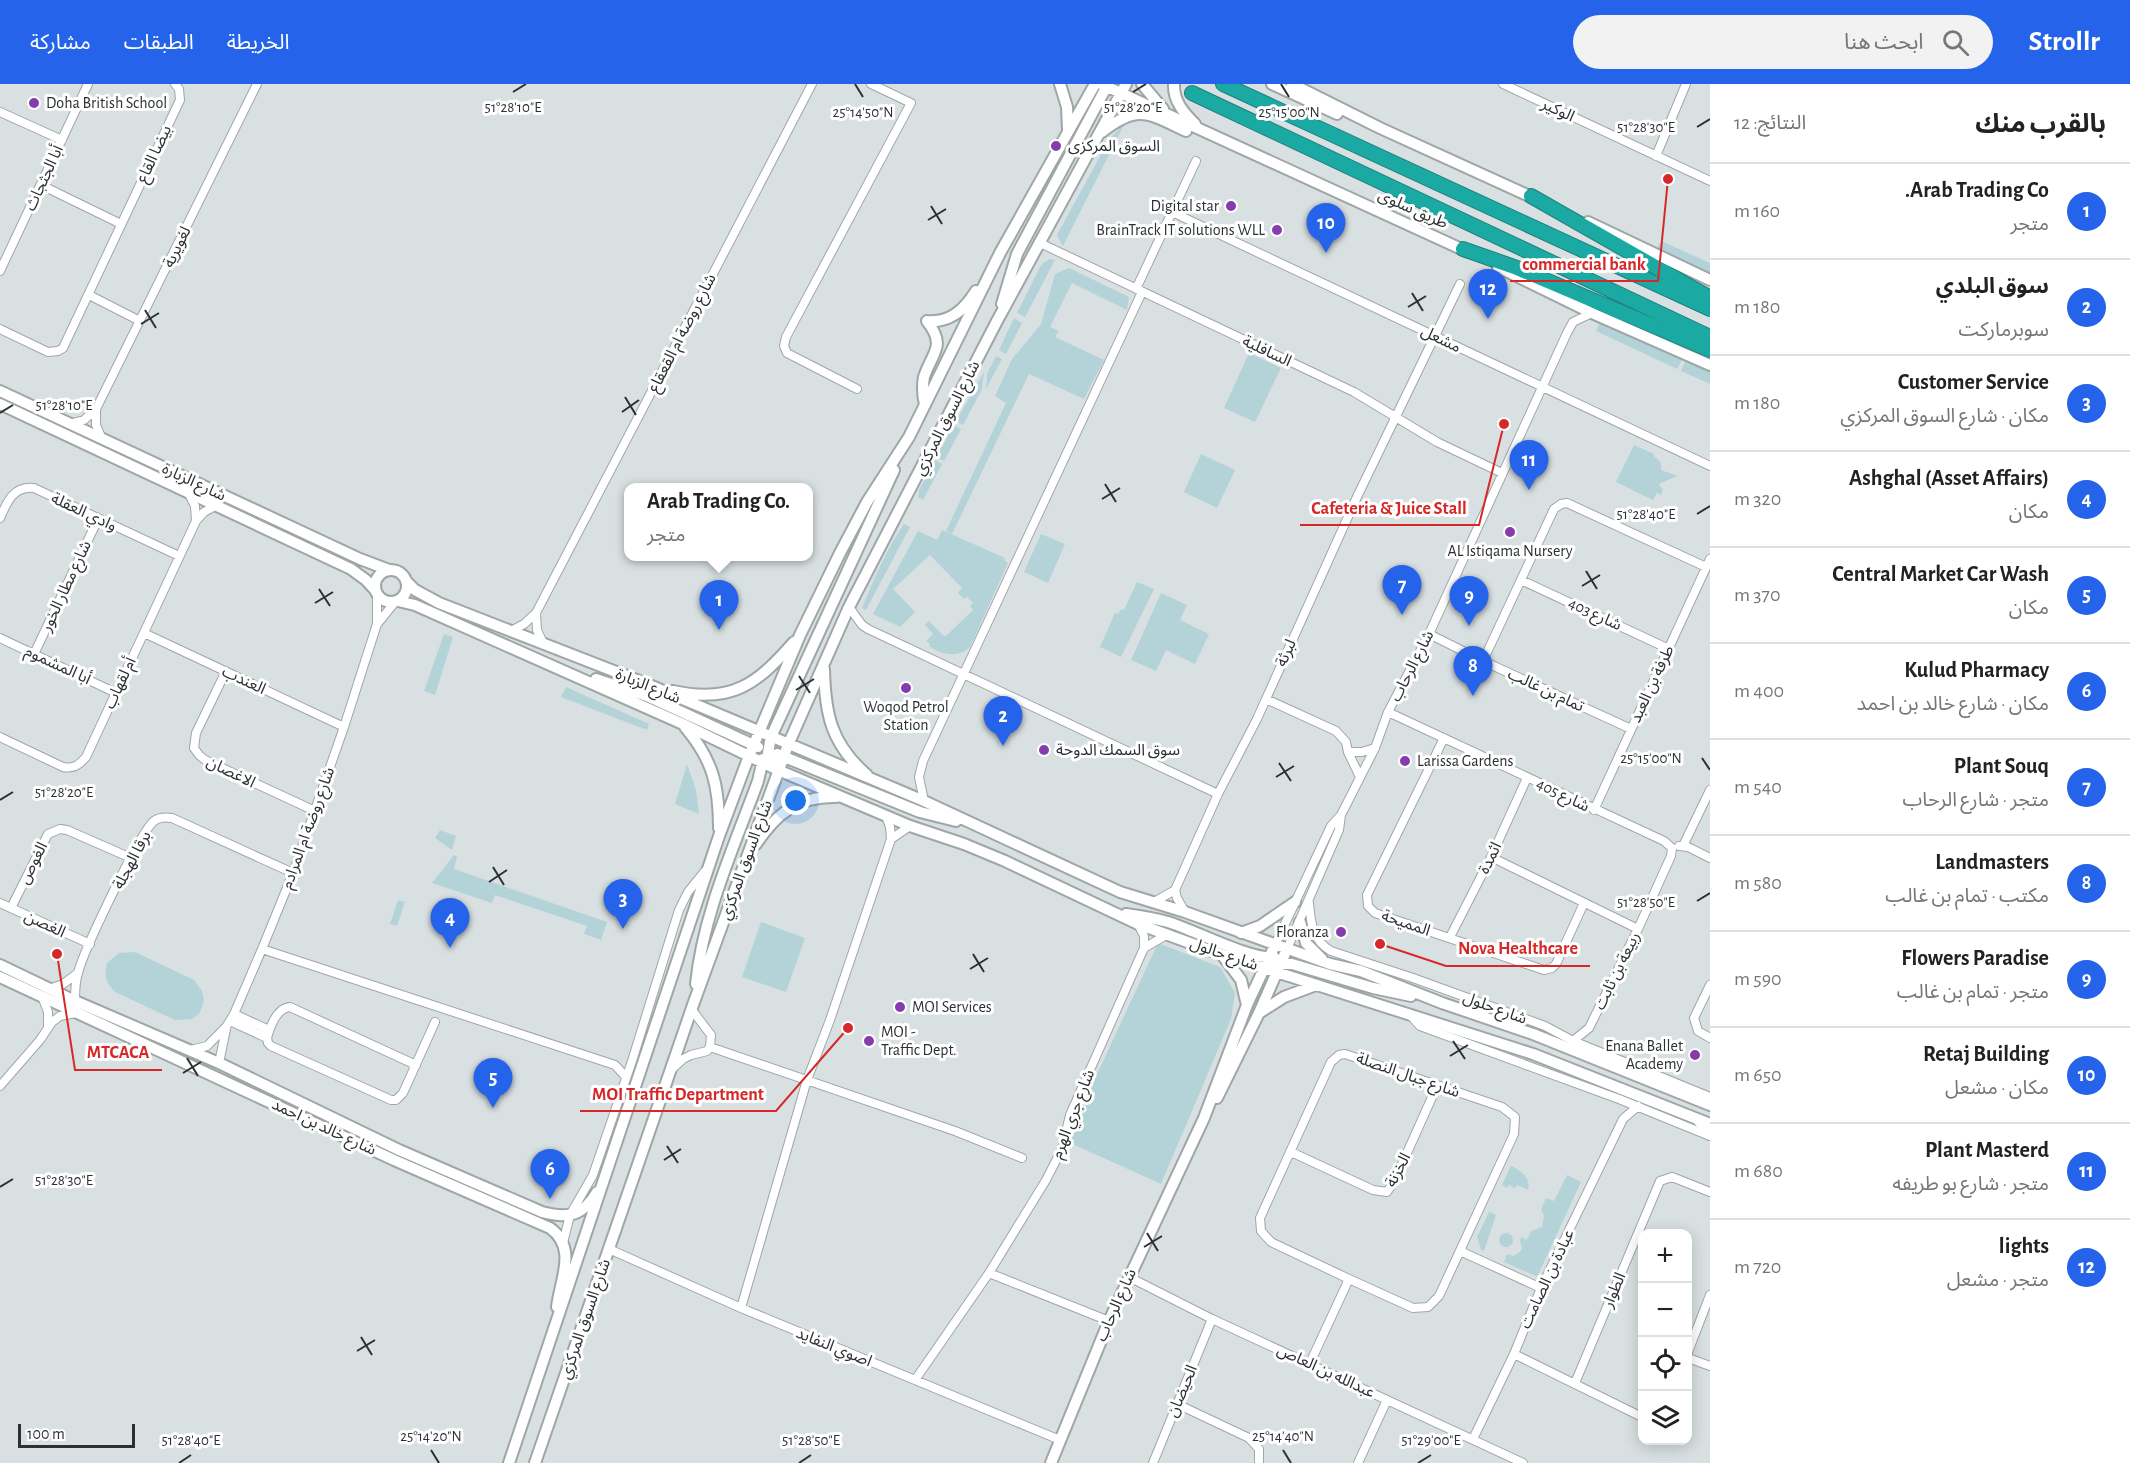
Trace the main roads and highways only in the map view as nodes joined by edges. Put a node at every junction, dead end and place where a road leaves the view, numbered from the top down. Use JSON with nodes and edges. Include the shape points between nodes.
{"nodes":[{"id":1,"x":1060,"y":84,"type":"edge"},
{"id":2,"x":1142,"y":84,"type":"edge"},
{"id":3,"x":1174,"y":84,"type":"edge"},
{"id":4,"x":1222,"y":84,"type":"edge"},
{"id":5,"x":1272,"y":84,"type":"edge"},
{"id":6,"x":1292,"y":84,"type":"edge"},
{"id":7,"x":1103,"y":85,"type":"edge"},
{"id":8,"x":1124,"y":88,"type":"edge"},
{"id":9,"x":1192,"y":93,"type":"dead end"},
{"id":10,"x":1169,"y":114,"type":"junction"},
{"id":11,"x":1380,"y":128,"type":"junction"},
{"id":12,"x":1068,"y":131,"type":"junction"},
{"id":13,"x":1203,"y":132,"type":"junction"},
{"id":14,"x":1099,"y":134,"type":"junction"},
{"id":15,"x":1226,"y":142,"type":"junction"},
{"id":16,"x":1531,"y":196,"type":"junction"},
{"id":17,"x":1463,"y":249,"type":"junction"},
{"id":18,"x":1000,"y":253,"type":"junction"},
{"id":19,"x":1710,"y":280,"type":"edge"},
{"id":20,"x":1710,"y":298,"type":"edge"},
{"id":21,"x":1710,"y":309,"type":"edge"},
{"id":22,"x":997,"y":321,"type":"junction"},
{"id":23,"x":1710,"y":337,"type":"edge"},
{"id":24,"x":1710,"y":350,"type":"edge"},
{"id":25,"x":1710,"y":365,"type":"edge"},
{"id":26,"x":0,"y":392,"type":"edge"},
{"id":27,"x":925,"y":405,"type":"junction"},
{"id":28,"x":2,"y":406,"type":"edge"},
{"id":29,"x":909,"y":437,"type":"junction"},
{"id":30,"x":389,"y":570,"type":"junction"},
{"id":31,"x":406,"y":581,"type":"junction"},
{"id":32,"x":376,"y":593,"type":"junction"},
{"id":33,"x":397,"y":602,"type":"junction"},
{"id":34,"x":801,"y":635,"type":"junction"},
{"id":35,"x":824,"y":663,"type":"junction"},
{"id":36,"x":572,"y":674,"type":"junction"},
{"id":37,"x":647,"y":684,"type":"junction"},
{"id":38,"x":683,"y":724,"type":"junction"},
{"id":39,"x":759,"y":732,"type":"junction"},
{"id":40,"x":771,"y":737,"type":"junction"},
{"id":41,"x":788,"y":745,"type":"junction"},
{"id":42,"x":761,"y":753,"type":"junction"},
{"id":43,"x":783,"y":756,"type":"junction"},
{"id":44,"x":778,"y":770,"type":"junction"},
{"id":45,"x":874,"y":781,"type":"junction"},
{"id":46,"x":842,"y":797,"type":"junction"},
{"id":47,"x":980,"y":827,"type":"junction"},
{"id":48,"x":719,"y":836,"type":"junction"},
{"id":49,"x":747,"y":856,"type":"junction"},
{"id":50,"x":1294,"y":902,"type":"road end"},
{"id":51,"x":1110,"y":911,"type":"junction"},
{"id":52,"x":1299,"y":922,"type":"road end"},
{"id":53,"x":1239,"y":933,"type":"junction"},
{"id":54,"x":1275,"y":945,"type":"junction"},
{"id":55,"x":1287,"y":949,"type":"junction"},
{"id":56,"x":1223,"y":956,"type":"junction"},
{"id":57,"x":1266,"y":963,"type":"junction"},
{"id":58,"x":1330,"y":964,"type":"junction"},
{"id":59,"x":0,"y":965,"type":"edge"},
{"id":60,"x":1279,"y":967,"type":"junction"},
{"id":61,"x":1375,"y":967,"type":"road end"},
{"id":62,"x":1360,"y":971,"type":"junction"},
{"id":63,"x":0,"y":977,"type":"edge"},
{"id":64,"x":1316,"y":985,"type":"junction"},
{"id":65,"x":1442,"y":1003,"type":"junction"},
{"id":66,"x":1247,"y":1005,"type":"junction"},
{"id":67,"x":693,"y":1006,"type":"junction"},
{"id":68,"x":1259,"y":1013,"type":"junction"},
{"id":69,"x":1533,"y":1034,"type":"junction"},
{"id":70,"x":1559,"y":1035,"type":"road end"},
{"id":71,"x":1710,"y":1106,"type":"edge"},
{"id":72,"x":1204,"y":1118,"type":"junction"},
{"id":73,"x":1695,"y":1118,"type":"junction"},
{"id":74,"x":1710,"y":1124,"type":"edge"},
{"id":75,"x":1710,"y":1135,"type":"edge"},
{"id":76,"x":608,"y":1173,"type":"junction"},
{"id":77,"x":555,"y":1331,"type":"junction"},
{"id":78,"x":509,"y":1463,"type":"edge"},
{"id":79,"x":535,"y":1463,"type":"edge"},
{"id":80,"x":1051,"y":1463,"type":"edge"}],
"edges":[{"from":1,"to":12,"type":"main road","via":[[1068,107]]},
{"from":2,"to":10,"type":"main road"},
{"from":3,"to":13,"type":"main road","via":[[1179,106]]},
{"from":4,"to":21,"type":"highway","name":"طريق سلوى"},
{"from":5,"to":11,"type":"main road"},
{"from":6,"to":11,"type":"main road"},
{"from":7,"to":8,"type":"main road","name":"طريق سلوى"},
{"from":7,"to":12,"type":"main road","name":"شارع السوق المركزي"},
{"from":7,"to":22,"type":"main road","via":[[1017,254]]},
{"from":8,"to":10,"type":"main road","name":"طريق سلوى"},
{"from":8,"to":14,"type":"main road","name":"شارع السوق المركزي"},
{"from":9,"to":23,"type":"highway","name":"طريق سلوى"},
{"from":10,"to":13,"type":"main road","name":"طريق سلوى"},
{"from":11,"to":16,"type":"main road"},
{"from":12,"to":18,"type":"main road","name":"شارع السوق المركزي"},
{"from":13,"to":15,"type":"main road","name":"طريق سلوى"},
{"from":14,"to":15,"type":"main road","via":[[1123,117],[1142,113],[1211,142]]},
{"from":14,"to":22,"type":"main road","name":"شارع السوق المركزي"},
{"from":15,"to":17,"type":"main road","name":"طريق سلوى"},
{"from":16,"to":19,"type":"main road"},
{"from":16,"to":20,"type":"highway"},
{"from":17,"to":24,"type":"highway"},
{"from":17,"to":25,"type":"main road","name":"طريق سلوى","via":[[1592,313]]},
{"from":18,"to":27,"type":"main road","name":"شارع السوق المركزي"},
{"from":18,"to":27,"type":"main road","via":[[973,296],[956,314],[944,321],[927,321],[938,342],[924,379]]},
{"from":22,"to":35,"type":"main road","name":"شارع السوق المركزي"},
{"from":26,"to":30,"type":"main road","name":"شارع الزبارة"},
{"from":27,"to":29,"type":"main road","name":"شارع السوق المركزي"},
{"from":28,"to":32,"type":"main road","name":"شارع الزبارة","via":[[351,569]]},
{"from":29,"to":34,"type":"main road","name":"شارع السوق المركزي","via":[[867,502]]},
{"from":29,"to":40,"type":"main road"},
{"from":30,"to":31,"type":"main road","via":[[398,572]]},
{"from":30,"to":32,"type":"main road","via":[[377,577]]},
{"from":31,"to":33,"type":"main road","via":[[404,595]]},
{"from":31,"to":37,"type":"main road","name":"شارع الزبارة","via":[[426,597]]},
{"from":32,"to":33,"type":"main road","via":[[385,602]]},
{"from":33,"to":36,"type":"main road","name":"شارع الزبارة","via":[[415,605]]},
{"from":34,"to":37,"type":"main road","via":[[757,679],[730,692],[696,694]]},
{"from":34,"to":39,"type":"main road","name":"شارع السوق المركزي"},
{"from":35,"to":41,"type":"main road","name":"شارع السوق المركزي"},
{"from":35,"to":45,"type":"main road","via":[[831,728],[847,755]]},
{"from":36,"to":38,"type":"main road","name":"شارع الزبارة"},
{"from":36,"to":42,"type":"main road","via":[[630,689]]},
{"from":37,"to":39,"type":"main road","name":"شارع الزبارة"},
{"from":38,"to":42,"type":"main road","name":"شارع الزبارة"},
{"from":38,"to":48,"type":"main road","via":[[712,767],[718,792]]},
{"from":39,"to":40,"type":"main road","name":"شارع حالول"},
{"from":39,"to":42,"type":"main road","name":"شارع السوق المركزي"},
{"from":40,"to":41,"type":"main road","name":"شارع حالول"},
{"from":40,"to":42,"type":"main road"},
{"from":41,"to":42,"type":"main road"},
{"from":41,"to":43,"type":"main road","name":"شارع السوق المركزي"},
{"from":41,"to":45,"type":"main road","name":"شارع حالول"},
{"from":42,"to":43,"type":"main road"},
{"from":42,"to":44,"type":"main road"},
{"from":42,"to":48,"type":"main road","name":"شارع السوق المركزي"},
{"from":42,"to":67,"type":"main road","via":[[758,781],[706,928]]},
{"from":43,"to":44,"type":"main road","name":"شارع السوق المركزي"},
{"from":43,"to":47,"type":"main road","via":[[920,812]]},
{"from":44,"to":46,"type":"main road","name":"شارع حالول"},
{"from":44,"to":49,"type":"main road","name":"شارع السوق المركزي"},
{"from":45,"to":47,"type":"main road","name":"شارع حالول"},
{"from":46,"to":49,"type":"main road","via":[[819,797],[793,805],[772,822]]},
{"from":46,"to":51,"type":"main road","name":"شارع حالول","via":[[1005,861]]},
{"from":47,"to":53,"type":"main road","name":"شارع حالول","via":[[1085,878]]},
{"from":48,"to":76,"type":"main road","name":"شارع السوق المركزي"},
{"from":49,"to":67,"type":"main road","name":"شارع السوق المركزي"},
{"from":50,"to":53,"type":"main road","via":[[1260,926]]},
{"from":51,"to":56,"type":"main road","name":"شارع حالول"},
{"from":51,"to":57,"type":"main road","via":[[1168,922]]},
{"from":52,"to":58,"type":"main road","via":[[1311,949]]},
{"from":53,"to":54,"type":"main road","name":"شارع حالول"},
{"from":54,"to":55,"type":"main road","name":"شارع حالول"},
{"from":54,"to":57,"type":"main road","name":"شارع الرحاب"},
{"from":55,"to":57,"type":"main road"},
{"from":55,"to":58,"type":"main road","name":"شارع حالول"},
{"from":55,"to":60,"type":"main road","name":"شارع الرحاب"},
{"from":56,"to":57,"type":"main road","name":"شارع حالول"},
{"from":56,"to":66,"type":"main road","via":[[1241,980]]},
{"from":57,"to":60,"type":"main road","name":"شارع حالول"},
{"from":57,"to":66,"type":"main road","name":"شارع الرحاب"},
{"from":58,"to":62,"type":"main road","name":"شارع حالول"},
{"from":59,"to":76,"type":"main road","name":"شارع خالد بن احمد","via":[[219,1063],[399,1150],[554,1215],[570,1215],[589,1204]]},
{"from":60,"to":64,"type":"main road","name":"شارع حالول"},
{"from":60,"to":65,"type":"main road","via":[[1304,968]]},
{"from":60,"to":68,"type":"main road","name":"شارع الرحاب"},
{"from":61,"to":62,"type":"main road"},
{"from":62,"to":65,"type":"main road","name":"شارع حالول"},
{"from":63,"to":77,"type":"main road","name":"شارع خالد بن احمد","via":[[550,1228],[565,1249]]},
{"from":64,"to":68,"type":"main road","via":[[1284,997]]},
{"from":64,"to":73,"type":"main road","name":"شارع حالول","via":[[1533,1054]]},
{"from":65,"to":69,"type":"main road","name":"شارع حالول"},
{"from":66,"to":72,"type":"main road","name":"شارع الرحاب"},
{"from":67,"to":79,"type":"main road","name":"شارع السوق المركزي"},
{"from":68,"to":72,"type":"main road","name":"شارع الرحاب"},
{"from":69,"to":70,"type":"main road"},
{"from":69,"to":71,"type":"main road","name":"شارع حالول"},
{"from":72,"to":80,"type":"main road","name":"شارع الرحاب","via":[[1109,1320]]},
{"from":73,"to":74,"type":"main road","name":"شارع حالول"},
{"from":73,"to":75,"type":"main road"},
{"from":76,"to":77,"type":"main road","name":"شارع السوق المركزي"},
{"from":77,"to":78,"type":"main road","name":"شارع السوق المركزي"}]}
